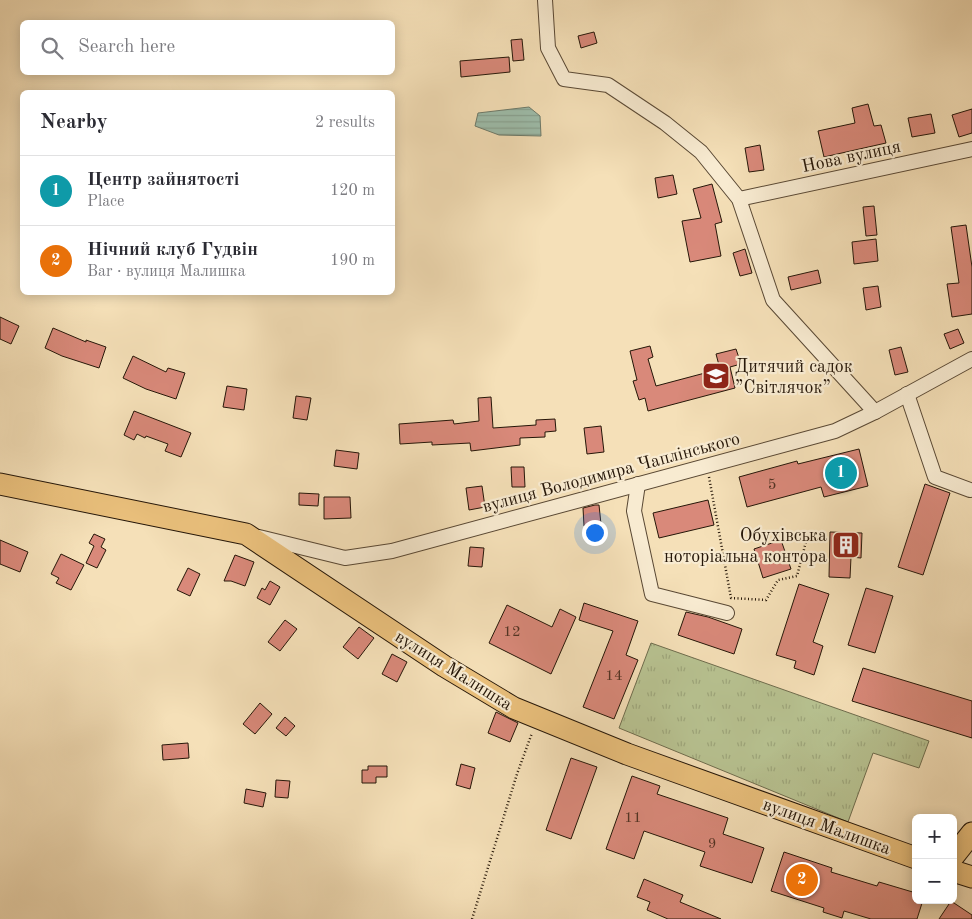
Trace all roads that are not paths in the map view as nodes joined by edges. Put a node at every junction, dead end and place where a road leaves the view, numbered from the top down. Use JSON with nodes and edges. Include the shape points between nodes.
{"nodes":[{"id":1,"x":545,"y":0,"type":"edge"},
{"id":2,"x":972,"y":149,"type":"edge"},
{"id":3,"x":739,"y":199,"type":"junction"},
{"id":4,"x":972,"y":359,"type":"edge"},
{"id":5,"x":906,"y":394,"type":"junction"},
{"id":6,"x":875,"y":412,"type":"junction"},
{"id":7,"x":0,"y":484,"type":"edge"},
{"id":8,"x":638,"y":484,"type":"junction"},
{"id":9,"x":970,"y":490,"type":"dead end"},
{"id":10,"x":246,"y":534,"type":"junction"},
{"id":11,"x":727,"y":613,"type":"dead end"},
{"id":12,"x":972,"y":832,"type":"edge"},
{"id":13,"x":957,"y":852,"type":"edge"},
{"id":14,"x":912,"y":857,"type":"edge"},
{"id":15,"x":957,"y":872,"type":"edge"},
{"id":16,"x":972,"y":877,"type":"edge"}],
"edges":[{"from":1,"to":3,"type":"street","via":[[548,48],[564,79],[608,85],[665,123],[701,152]]},
{"from":2,"to":3,"type":"street","name":"Нова вулиця"},
{"from":3,"to":6,"type":"street","via":[[773,300]]},
{"from":4,"to":5,"type":"street","name":"вулиця Володимира Чаплінського"},
{"from":5,"to":6,"type":"street","name":"вулиця Володимира Чаплінського"},
{"from":5,"to":9,"type":"street","via":[[935,477]]},
{"from":6,"to":8,"type":"street","name":"вулиця Володимира Чаплінського","via":[[836,431]]},
{"from":7,"to":10,"type":"main road","name":"вулиця Малишка"},
{"from":8,"to":10,"type":"street","name":"вулиця Володимира Чаплінського","via":[[392,551],[345,558]]},
{"from":8,"to":11,"type":"street","via":[[634,510],[652,594]]},
{"from":10,"to":14,"type":"main road","name":"вулиця Малишка","via":[[444,666],[514,708],[627,754]]},
{"from":12,"to":13,"type":"main road"},
{"from":15,"to":16,"type":"main road"}]}
